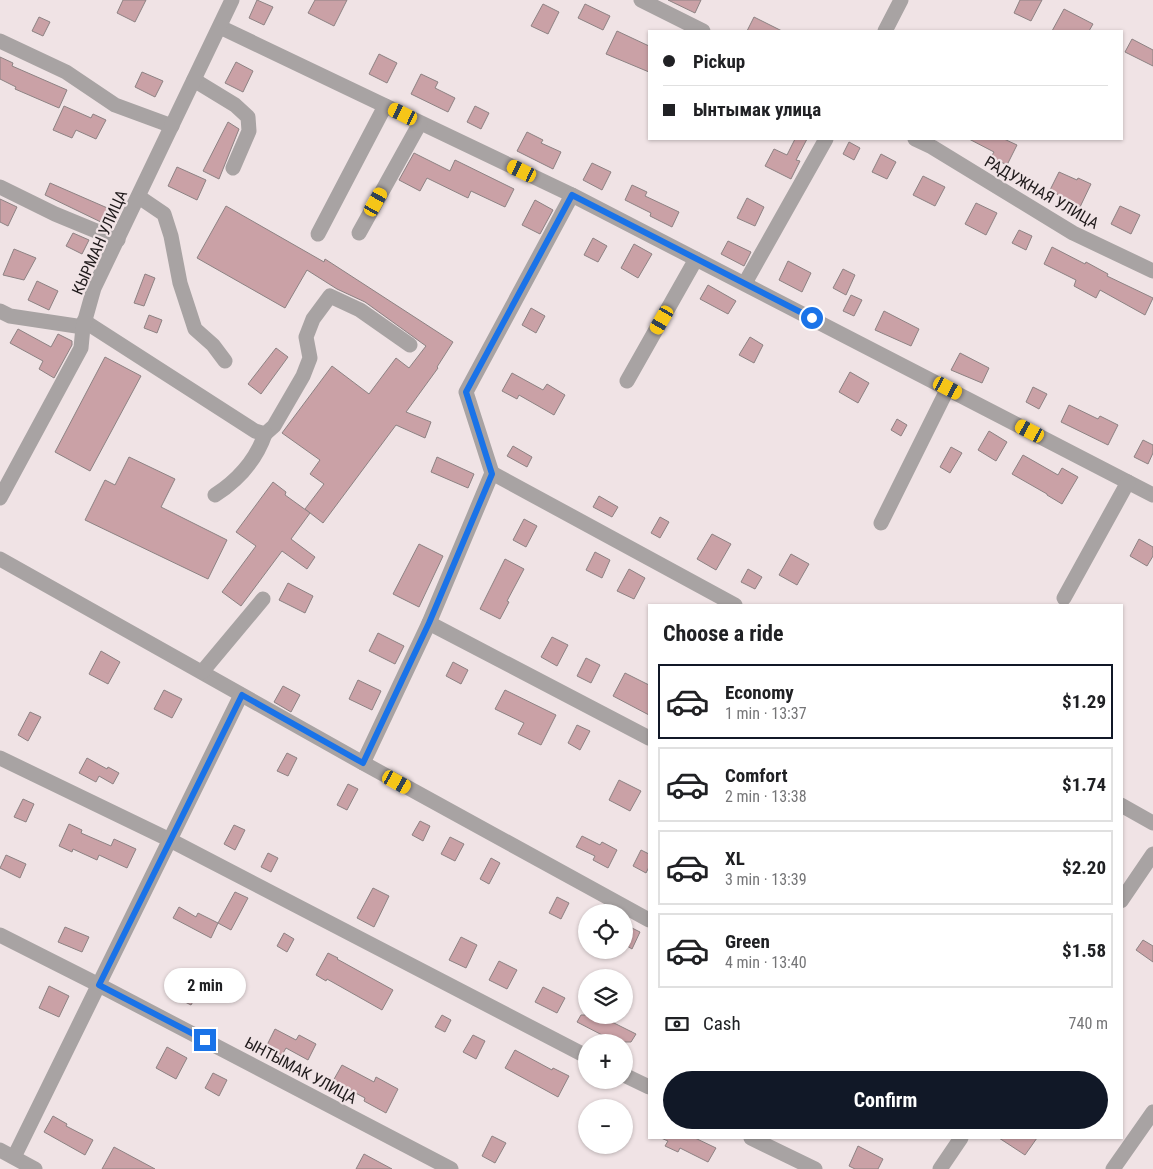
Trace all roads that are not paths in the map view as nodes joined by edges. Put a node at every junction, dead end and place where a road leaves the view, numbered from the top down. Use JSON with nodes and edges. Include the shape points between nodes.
{"nodes":[{"id":1,"x":641,"y":0,"type":"edge"},
{"id":2,"x":901,"y":0,"type":"edge"},
{"id":3,"x":228,"y":1,"type":"edge"},
{"id":4,"x":220,"y":27,"type":"junction"},
{"id":5,"x":701,"y":30,"type":"edge"},
{"id":6,"x":886,"y":30,"type":"edge"},
{"id":7,"x":0,"y":41,"type":"edge"},
{"id":8,"x":194,"y":80,"type":"junction"},
{"id":9,"x":385,"y":106,"type":"junction"},
{"id":10,"x":420,"y":123,"type":"junction"},
{"id":11,"x":172,"y":126,"type":"junction"},
{"id":12,"x":825,"y":140,"type":"edge"},
{"id":13,"x":917,"y":140,"type":"edge"},
{"id":14,"x":233,"y":168,"type":"dead end"},
{"id":15,"x":0,"y":187,"type":"edge"},
{"id":16,"x":572,"y":195,"type":"junction"},
{"id":17,"x":138,"y":197,"type":"junction"},
{"id":18,"x":358,"y":233,"type":"dead end"},
{"id":19,"x":318,"y":234,"type":"dead end"},
{"id":20,"x":118,"y":240,"type":"junction"},
{"id":21,"x":696,"y":259,"type":"junction"},
{"id":22,"x":1153,"y":271,"type":"edge"},
{"id":23,"x":745,"y":283,"type":"junction"},
{"id":24,"x":0,"y":311,"type":"edge"},
{"id":25,"x":83,"y":324,"type":"junction"},
{"id":26,"x":410,"y":345,"type":"dead end"},
{"id":27,"x":226,"y":361,"type":"dead end"},
{"id":28,"x":627,"y":382,"type":"dead end"},
{"id":29,"x":948,"y":388,"type":"junction"},
{"id":30,"x":265,"y":434,"type":"junction"},
{"id":31,"x":492,"y":474,"type":"junction"},
{"id":32,"x":1128,"y":482,"type":"junction"},
{"id":33,"x":1153,"y":494,"type":"edge"},
{"id":34,"x":215,"y":495,"type":"dead end"},
{"id":35,"x":0,"y":498,"type":"edge"},
{"id":36,"x":881,"y":523,"type":"dead end"},
{"id":37,"x":0,"y":559,"type":"edge"},
{"id":38,"x":1064,"y":598,"type":"dead end"},
{"id":39,"x":263,"y":599,"type":"dead end"},
{"id":40,"x":733,"y":604,"type":"edge"},
{"id":41,"x":429,"y":623,"type":"junction"},
{"id":42,"x":202,"y":672,"type":"junction"},
{"id":43,"x":242,"y":695,"type":"junction"},
{"id":44,"x":648,"y":737,"type":"edge"},
{"id":45,"x":0,"y":758,"type":"edge"},
{"id":46,"x":363,"y":763,"type":"junction"},
{"id":47,"x":1123,"y":806,"type":"edge"},
{"id":48,"x":1153,"y":823,"type":"edge"},
{"id":49,"x":170,"y":840,"type":"junction"},
{"id":50,"x":1153,"y":854,"type":"edge"},
{"id":51,"x":1123,"y":898,"type":"edge"},
{"id":52,"x":648,"y":919,"type":"edge"},
{"id":53,"x":0,"y":935,"type":"edge"},
{"id":54,"x":99,"y":985,"type":"junction"},
{"id":55,"x":578,"y":1052,"type":"edge"},
{"id":56,"x":633,"y":1079,"type":"edge"},
{"id":57,"x":648,"y":1086,"type":"edge"},
{"id":58,"x":1153,"y":1112,"type":"edge"},
{"id":59,"x":753,"y":1139,"type":"edge"},
{"id":60,"x":960,"y":1139,"type":"edge"},
{"id":61,"x":0,"y":1150,"type":"edge"},
{"id":62,"x":14,"y":1157,"type":"junction"},
{"id":63,"x":35,"y":1169,"type":"edge"},
{"id":64,"x":451,"y":1169,"type":"edge"},
{"id":65,"x":815,"y":1169,"type":"edge"},
{"id":66,"x":940,"y":1169,"type":"edge"},
{"id":67,"x":1113,"y":1169,"type":"edge"}],
"edges":[{"from":1,"to":5,"type":"street"},
{"from":2,"to":6,"type":"street"},
{"from":3,"to":4,"type":"street","name":"КЫРМАН УЛИЦА"},
{"from":4,"to":8,"type":"street","name":"КЫРМАН УЛИЦА"},
{"from":4,"to":9,"type":"street"},
{"from":7,"to":11,"type":"street","via":[[66,72],[115,105]]},
{"from":8,"to":11,"type":"street","name":"КЫРМАН УЛИЦА"},
{"from":8,"to":14,"type":"street","via":[[235,105],[248,117],[249,131]]},
{"from":9,"to":10,"type":"street"},
{"from":9,"to":19,"type":"street"},
{"from":10,"to":16,"type":"street"},
{"from":10,"to":18,"type":"street"},
{"from":11,"to":17,"type":"street","name":"КЫРМАН УЛИЦА"},
{"from":12,"to":23,"type":"street"},
{"from":13,"to":22,"type":"street","name":"РАДУЖНАЯ УЛИЦА","via":[[1073,233]]},
{"from":15,"to":20,"type":"street"},
{"from":16,"to":21,"type":"street"},
{"from":16,"to":31,"type":"street","via":[[466,392]]},
{"from":17,"to":20,"type":"street","name":"КЫРМАН УЛИЦА"},
{"from":17,"to":27,"type":"street","via":[[164,214],[180,283],[195,329]]},
{"from":20,"to":25,"type":"street","name":"КЫРМАН УЛИЦА","via":[[94,288]]},
{"from":21,"to":23,"type":"street"},
{"from":21,"to":28,"type":"street"},
{"from":23,"to":29,"type":"street"},
{"from":24,"to":25,"type":"street","via":[[10,316]]},
{"from":25,"to":30,"type":"street","via":[[255,431]]},
{"from":25,"to":35,"type":"street","name":"КЫРМАН УЛИЦА","via":[[81,348]]},
{"from":26,"to":30,"type":"street","via":[[360,310],[330,296],[313,319],[306,337],[310,358],[303,376],[274,426]]},
{"from":29,"to":32,"type":"street"},
{"from":29,"to":36,"type":"street"},
{"from":30,"to":34,"type":"street","via":[[260,449],[234,483]]},
{"from":31,"to":40,"type":"street"},
{"from":31,"to":41,"type":"street"},
{"from":32,"to":33,"type":"street"},
{"from":32,"to":38,"type":"street"},
{"from":37,"to":42,"type":"street"},
{"from":39,"to":42,"type":"street"},
{"from":41,"to":44,"type":"street"},
{"from":41,"to":46,"type":"street"},
{"from":42,"to":43,"type":"street"},
{"from":43,"to":46,"type":"street"},
{"from":43,"to":49,"type":"street"},
{"from":45,"to":49,"type":"street"},
{"from":46,"to":52,"type":"street"},
{"from":47,"to":48,"type":"street"},
{"from":49,"to":54,"type":"street"},
{"from":49,"to":55,"type":"street"},
{"from":50,"to":51,"type":"street"},
{"from":53,"to":54,"type":"street","name":"ЫНТЫМАК УЛИЦА"},
{"from":54,"to":62,"type":"street"},
{"from":54,"to":64,"type":"street","name":"ЫНТЫМАК УЛИЦА"},
{"from":56,"to":57,"type":"street"},
{"from":58,"to":67,"type":"street"},
{"from":59,"to":65,"type":"street"},
{"from":60,"to":66,"type":"street"},
{"from":61,"to":62,"type":"street"},
{"from":62,"to":63,"type":"street"}]}
